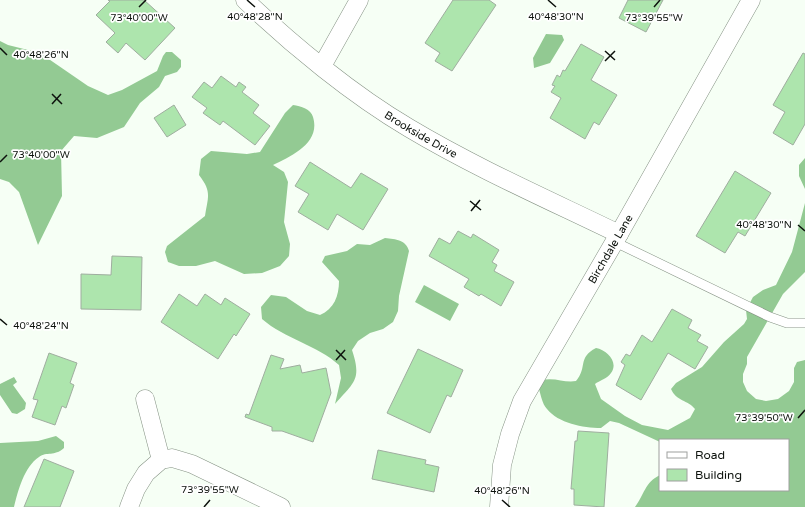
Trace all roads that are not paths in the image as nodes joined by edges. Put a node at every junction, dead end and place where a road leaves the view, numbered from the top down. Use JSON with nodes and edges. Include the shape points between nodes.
{"nodes":[{"id":1,"x":245,"y":0,"type":"edge"},
{"id":2,"x":359,"y":0,"type":"edge"},
{"id":3,"x":751,"y":0,"type":"edge"},
{"id":4,"x":322,"y":66,"type":"junction"},
{"id":5,"x":617,"y":238,"type":"junction"},
{"id":6,"x":805,"y":323,"type":"edge"},
{"id":7,"x":145,"y":399,"type":"dead end"},
{"id":8,"x":161,"y":460,"type":"junction"},
{"id":9,"x":129,"y":507,"type":"edge"},
{"id":10,"x":281,"y":507,"type":"edge"},
{"id":11,"x":499,"y":507,"type":"edge"}],
"edges":[{"from":1,"to":4,"type":"street","name":"Brookside Drive"},
{"from":2,"to":4,"type":"street"},
{"from":3,"to":5,"type":"street","name":"Birchdale Lane"},
{"from":4,"to":5,"type":"street","name":"Brookside Drive","via":[[408,128]]},
{"from":5,"to":6,"type":"lane","via":[[770,317],[787,323]]},
{"from":5,"to":11,"type":"street","name":"Birchdale Lane","via":[[522,401],[502,465]]},
{"from":7,"to":8,"type":"street"},
{"from":8,"to":9,"type":"street","via":[[141,479]]},
{"from":8,"to":10,"type":"street","via":[[172,458],[186,462]]}]}
